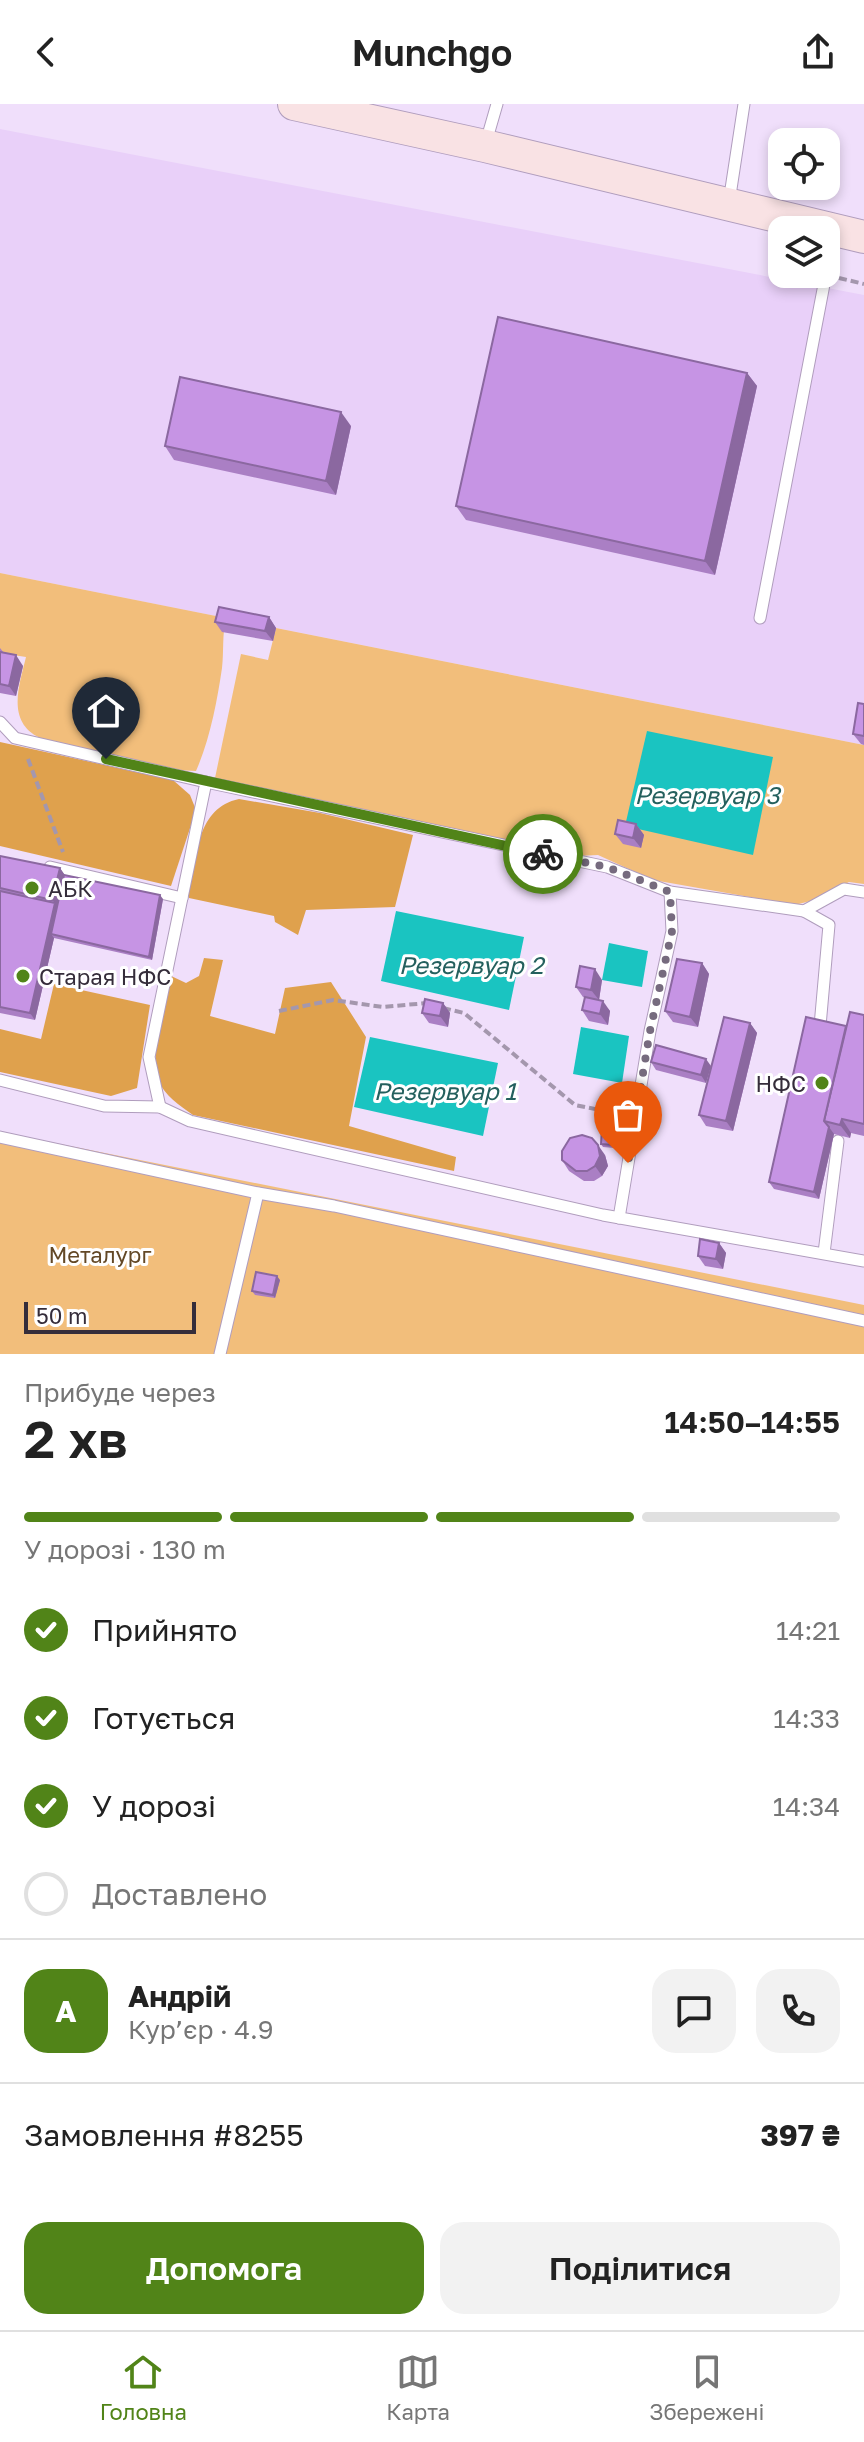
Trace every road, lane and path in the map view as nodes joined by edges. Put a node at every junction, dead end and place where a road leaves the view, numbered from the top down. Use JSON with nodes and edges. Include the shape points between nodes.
{"nodes":[{"id":1,"x":294,"y":104,"type":"edge"},
{"id":2,"x":497,"y":104,"type":"edge"},
{"id":3,"x":744,"y":104,"type":"edge"},
{"id":4,"x":485,"y":146,"type":"junction"},
{"id":5,"x":728,"y":205,"type":"junction"},
{"id":6,"x":849,"y":234,"type":"edge"},
{"id":7,"x":840,"y":278,"type":"edge"},
{"id":8,"x":864,"y":284,"type":"edge"},
{"id":9,"x":823,"y":288,"type":"edge"},
{"id":10,"x":760,"y":618,"type":"dead end"},
{"id":11,"x":0,"y":722,"type":"edge"},
{"id":12,"x":21,"y":740,"type":"junction"},
{"id":13,"x":206,"y":782,"type":"junction"},
{"id":14,"x":66,"y":862,"type":"dead end"},
{"id":15,"x":30,"y":863,"type":"edge"},
{"id":16,"x":670,"y":892,"type":"junction"},
{"id":17,"x":864,"y":892,"type":"edge"},
{"id":18,"x":182,"y":898,"type":"junction"},
{"id":19,"x":804,"y":911,"type":"junction"},
{"id":20,"x":279,"y":1011,"type":"dead end"},
{"id":21,"x":820,"y":1026,"type":"edge"},
{"id":22,"x":0,"y":1080,"type":"edge"},
{"id":23,"x":160,"y":1107,"type":"junction"},
{"id":24,"x":635,"y":1118,"type":"junction"},
{"id":25,"x":0,"y":1137,"type":"edge"},
{"id":26,"x":838,"y":1141,"type":"edge"},
{"id":27,"x":258,"y":1193,"type":"junction"},
{"id":28,"x":619,"y":1218,"type":"junction"},
{"id":29,"x":824,"y":1253,"type":"junction"},
{"id":30,"x":864,"y":1261,"type":"edge"},
{"id":31,"x":864,"y":1321,"type":"edge"},
{"id":32,"x":220,"y":1354,"type":"edge"}],
"edges":[{"from":1,"to":4,"type":"main road"},
{"from":2,"to":4,"type":"lane"},
{"from":3,"to":5,"type":"lane"},
{"from":4,"to":5,"type":"main road"},
{"from":5,"to":6,"type":"main road"},
{"from":7,"to":8,"type":"path"},
{"from":9,"to":10,"type":"lane"},
{"from":11,"to":12,"type":"lane"},
{"from":12,"to":13,"type":"lane"},
{"from":12,"to":14,"type":"path"},
{"from":13,"to":16,"type":"lane","via":[[607,867]]},
{"from":13,"to":18,"type":"lane"},
{"from":15,"to":18,"type":"lane"},
{"from":16,"to":19,"type":"lane"},
{"from":16,"to":24,"type":"lane","via":[[672,931]]},
{"from":17,"to":19,"type":"lane","via":[[844,889]]},
{"from":18,"to":23,"type":"lane","via":[[149,1057]]},
{"from":19,"to":21,"type":"lane","via":[[829,925]]},
{"from":20,"to":24,"type":"path","via":[[333,1000],[383,1007],[427,1003],[464,1013],[575,1105]]},
{"from":22,"to":23,"type":"lane","via":[[104,1106]]},
{"from":23,"to":28,"type":"lane","via":[[190,1121]]},
{"from":24,"to":28,"type":"lane"},
{"from":25,"to":27,"type":"lane"},
{"from":26,"to":29,"type":"lane"},
{"from":27,"to":31,"type":"lane"},
{"from":27,"to":32,"type":"lane"},
{"from":28,"to":29,"type":"lane"},
{"from":29,"to":30,"type":"lane"}]}
